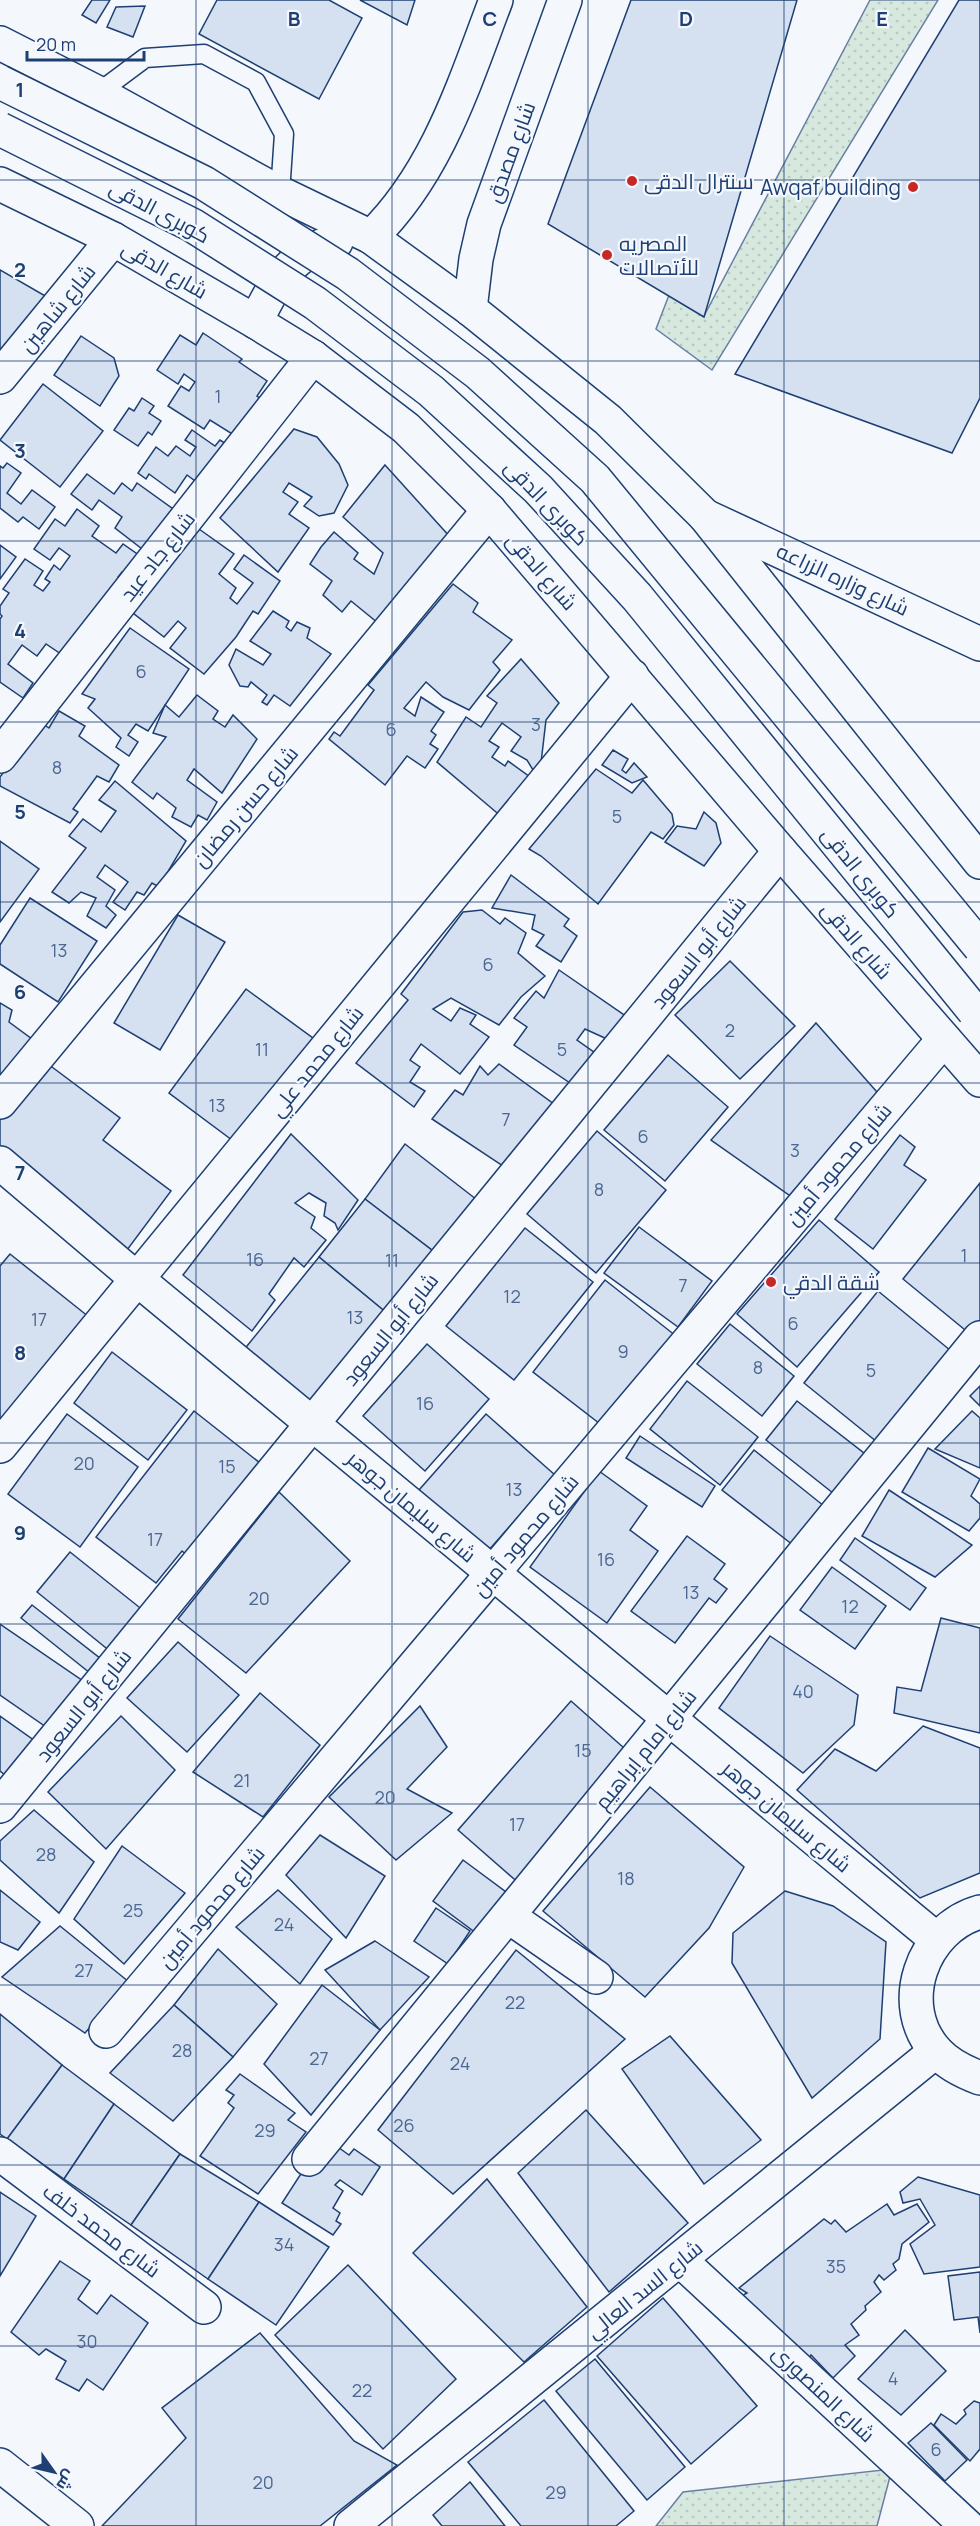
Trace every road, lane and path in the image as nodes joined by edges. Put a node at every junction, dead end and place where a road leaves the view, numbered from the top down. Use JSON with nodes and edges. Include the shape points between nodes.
{"nodes":[{"id":1,"x":496,"y":0,"type":"edge"},
{"id":2,"x":565,"y":0,"type":"edge"},
{"id":3,"x":0,"y":43,"type":"edge"},
{"id":4,"x":0,"y":82,"type":"edge"},
{"id":5,"x":98,"y":93,"type":"junction"},
{"id":6,"x":0,"y":129,"type":"edge"},
{"id":7,"x":0,"y":184,"type":"edge"},
{"id":8,"x":280,"y":194,"type":"junction"},
{"id":9,"x":370,"y":237,"type":"junction"},
{"id":10,"x":113,"y":238,"type":"junction"},
{"id":11,"x":470,"y":309,"type":"junction"},
{"id":12,"x":256,"y":322,"type":"junction"},
{"id":13,"x":313,"y":357,"type":"junction"},
{"id":14,"x":0,"y":377,"type":"edge"},
{"id":15,"x":489,"y":510,"type":"junction"},
{"id":16,"x":705,"y":516,"type":"junction"},
{"id":17,"x":980,"y":644,"type":"edge"},
{"id":18,"x":632,"y":676,"type":"junction"},
{"id":19,"x":0,"y":756,"type":"edge"},
{"id":20,"x":780,"y":851,"type":"junction"},
{"id":21,"x":980,"y":862,"type":"edge"},
{"id":22,"x":980,"y":947,"type":"edge"},
{"id":23,"x":974,"y":1011,"type":"dead end"},
{"id":24,"x":944,"y":1039,"type":"junction"},
{"id":25,"x":980,"y":1080,"type":"edge"},
{"id":26,"x":0,"y":1102,"type":"edge"},
{"id":27,"x":0,"y":1163,"type":"edge"},
{"id":28,"x":137,"y":1279,"type":"junction"},
{"id":29,"x":980,"y":1338,"type":"edge"},
{"id":30,"x":313,"y":1423,"type":"junction"},
{"id":31,"x":0,"y":1446,"type":"edge"},
{"id":32,"x":493,"y":1573,"type":"junction"},
{"id":33,"x":669,"y":1719,"type":"junction"},
{"id":34,"x":0,"y":1806,"type":"edge"},
{"id":35,"x":980,"y":1912,"type":"edge"},
{"id":36,"x":508,"y":1916,"type":"junction"},
{"id":37,"x":936,"y":1939,"type":"junction"},
{"id":38,"x":596,"y":1977,"type":"dead end"},
{"id":39,"x":106,"y":2031,"type":"dead end"},
{"id":40,"x":936,"y":2051,"type":"junction"},
{"id":41,"x":980,"y":2078,"type":"edge"},
{"id":42,"x":0,"y":2154,"type":"edge"},
{"id":43,"x":309,"y":2159,"type":"dead end"},
{"id":44,"x":680,"y":2260,"type":"junction"},
{"id":45,"x":204,"y":2307,"type":"dead end"},
{"id":46,"x":0,"y":2465,"type":"edge"},
{"id":47,"x":77,"y":2526,"type":"edge"},
{"id":48,"x":351,"y":2526,"type":"edge"},
{"id":49,"x":967,"y":2526,"type":"edge"}],
"edges":[{"from":1,"to":9,"type":"street","via":[[443,135],[406,197]]},
{"from":2,"to":11,"type":"street","name":"شارع مصدق","via":[[484,224]]},
{"from":3,"to":5,"type":"street"},
{"from":4,"to":22,"type":"street","name":"كوبرى الدقى","bridge":true,"via":[[204,183],[348,274],[478,373],[595,479]]},
{"from":5,"to":8,"type":"street"},
{"from":5,"to":8,"type":"lane","via":[[146,58],[204,54],[256,82],[284,134]]},
{"from":6,"to":23,"type":"street","name":"كوبرى الدقى","bridge":true,"via":[[192,225],[315,303],[431,391],[538,489],[637,597]]},
{"from":7,"to":10,"type":"street","name":"شارع الدقى"},
{"from":8,"to":9,"type":"street"},
{"from":9,"to":11,"type":"street"},
{"from":9,"to":12,"type":"street","via":[[319,245],[301,258],[270,290]]},
{"from":10,"to":12,"type":"street","name":"شارع الدقى"},
{"from":10,"to":14,"type":"street","name":"شارع شاهين"},
{"from":11,"to":16,"type":"street","via":[[608,420]]},
{"from":12,"to":13,"type":"street","name":"شارع الدقى"},
{"from":13,"to":15,"type":"street","name":"شارع الدقى","via":[[406,428]]},
{"from":13,"to":19,"type":"street","name":"شارع جاد عيد"},
{"from":15,"to":18,"type":"street","name":"شارع الدقى"},
{"from":15,"to":26,"type":"street","name":"شارع حسن رمضان"},
{"from":16,"to":17,"type":"street","name":"شارع وزاره الزراعه"},
{"from":16,"to":21,"type":"street"},
{"from":18,"to":20,"type":"street","name":"شارع الدقى"},
{"from":18,"to":28,"type":"street","name":"شارع محمد علي"},
{"from":20,"to":24,"type":"street","name":"شارع الدقى"},
{"from":20,"to":30,"type":"street","name":"شارع أبو السعود"},
{"from":24,"to":25,"type":"street","name":"شارع الدقى"},
{"from":24,"to":32,"type":"street","name":"شارع محمود أمين"},
{"from":27,"to":28,"type":"street","name":"شارع سليمان جوهر"},
{"from":28,"to":30,"type":"street","name":"شارع سليمان جوهر"},
{"from":28,"to":31,"type":"street","name":"شارع محمد علي"},
{"from":29,"to":33,"type":"street","name":"شارع إمام إبراهيم"},
{"from":30,"to":32,"type":"street","name":"شارع سليمان جوهر"},
{"from":30,"to":34,"type":"street","name":"شارع أبو السعود"},
{"from":32,"to":33,"type":"street","name":"شارع سليمان جوهر"},
{"from":32,"to":39,"type":"street","name":"شارع محمود أمين"},
{"from":33,"to":36,"type":"street","name":"شارع إمام إبراهيم"},
{"from":33,"to":37,"type":"street","name":"شارع سليمان جوهر"},
{"from":35,"to":37,"type":"street","via":[[951,1925]]},
{"from":36,"to":38,"type":"street"},
{"from":36,"to":43,"type":"street","name":"شارع إمام إبراهيم"},
{"from":37,"to":40,"type":"street","via":[[921,1966],[916,1996],[921,2025]]},
{"from":40,"to":41,"type":"street","via":[[958,2070]]},
{"from":40,"to":44,"type":"street","name":"شارع السد العالي"},
{"from":42,"to":45,"type":"street","name":"شارع محمد خلف"},
{"from":44,"to":48,"type":"street","name":"شارع السد العالي"},
{"from":44,"to":49,"type":"street","name":"شارع المنصورى"},
{"from":46,"to":47,"type":"street"}]}
